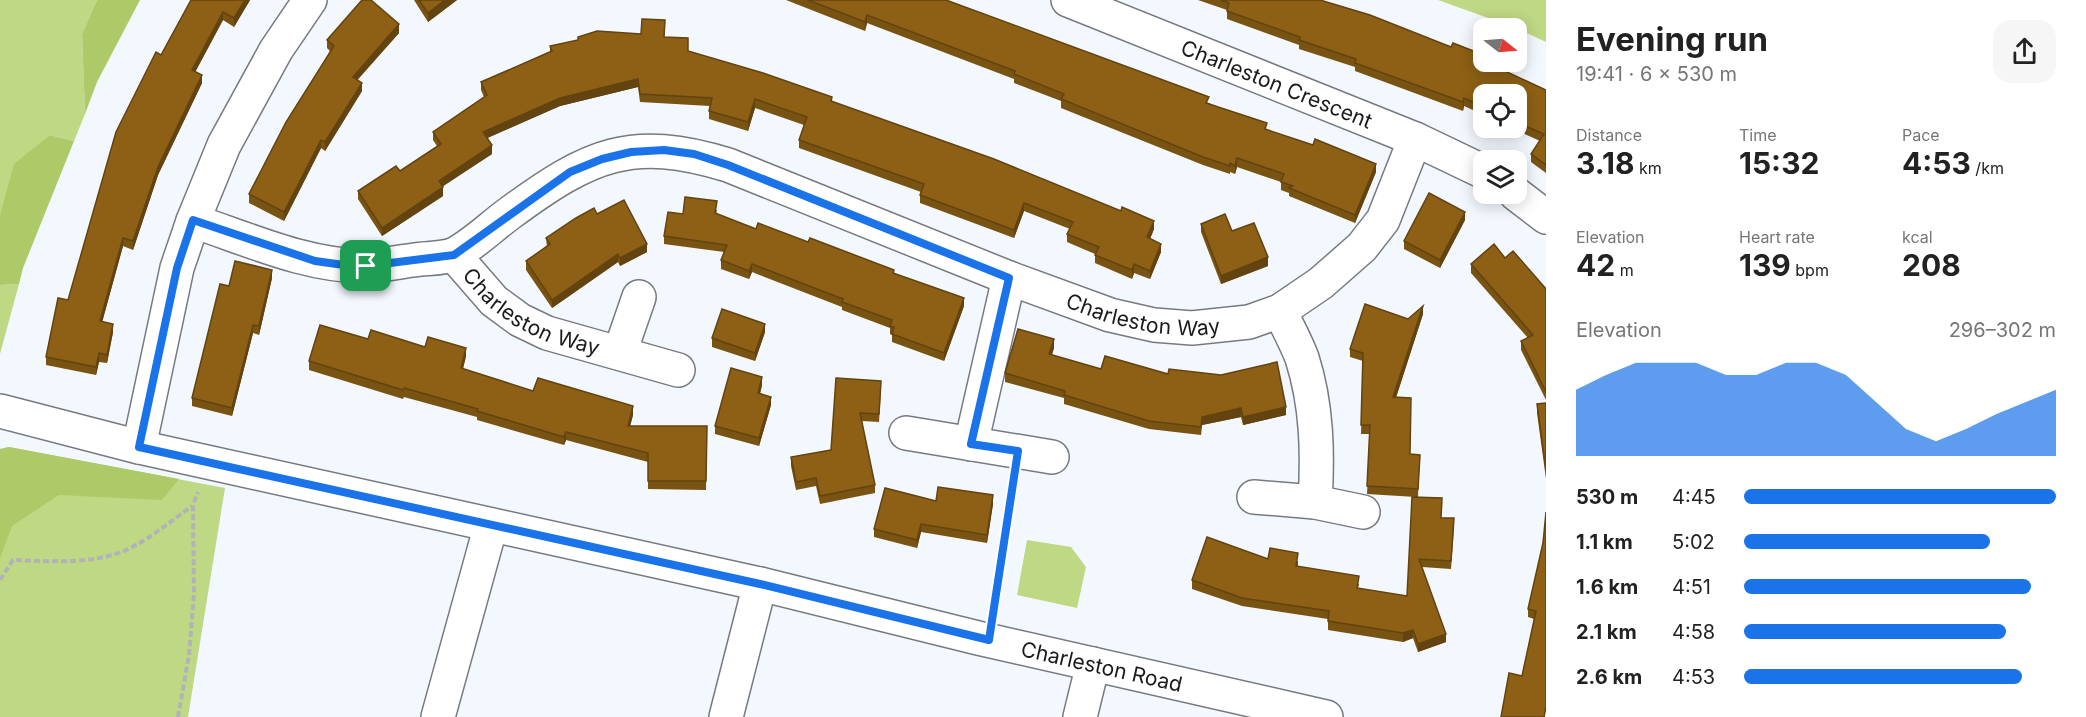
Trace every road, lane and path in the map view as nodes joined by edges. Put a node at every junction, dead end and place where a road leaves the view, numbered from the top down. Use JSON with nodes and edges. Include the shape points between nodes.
{"nodes":[{"id":1,"x":310,"y":0,"type":"edge"},
{"id":2,"x":1068,"y":0,"type":"edge"},
{"id":3,"x":1415,"y":139,"type":"junction"},
{"id":4,"x":1473,"y":167,"type":"edge"},
{"id":5,"x":1527,"y":202,"type":"edge"},
{"id":6,"x":1546,"y":217,"type":"edge"},
{"id":7,"x":193,"y":220,"type":"junction"},
{"id":8,"x":454,"y":255,"type":"junction"},
{"id":9,"x":1009,"y":278,"type":"junction"},
{"id":10,"x":639,"y":297,"type":"dead end"},
{"id":11,"x":1280,"y":311,"type":"junction"},
{"id":12,"x":620,"y":352,"type":"junction"},
{"id":13,"x":678,"y":370,"type":"dead end"},
{"id":14,"x":0,"y":411,"type":"edge"},
{"id":15,"x":906,"y":433,"type":"dead end"},
{"id":16,"x":971,"y":444,"type":"junction"},
{"id":17,"x":139,"y":447,"type":"junction"},
{"id":18,"x":1018,"y":451,"type":"junction"},
{"id":19,"x":1052,"y":457,"type":"dead end"},
{"id":20,"x":206,"y":462,"type":"junction"},
{"id":21,"x":1254,"y":497,"type":"dead end"},
{"id":22,"x":1315,"y":502,"type":"junction"},
{"id":23,"x":193,"y":505,"type":"junction"},
{"id":24,"x":1363,"y":512,"type":"dead end"},
{"id":25,"x":491,"y":525,"type":"junction"},
{"id":26,"x":0,"y":580,"type":"edge"},
{"id":27,"x":760,"y":584,"type":"junction"},
{"id":28,"x":989,"y":640,"type":"junction"},
{"id":29,"x":1093,"y":664,"type":"junction"},
{"id":30,"x":178,"y":717,"type":"edge"},
{"id":31,"x":438,"y":717,"type":"edge"},
{"id":32,"x":726,"y":717,"type":"edge"},
{"id":33,"x":1080,"y":717,"type":"edge"},
{"id":34,"x":1326,"y":717,"type":"edge"}],
"edges":[{"from":1,"to":7,"type":"street","via":[[276,50],[229,136]]},
{"from":2,"to":3,"type":"street","name":"Charleston Crescent"},
{"from":3,"to":4,"type":"street","name":"Charleston Crescent"},
{"from":3,"to":11,"type":"street","name":"Charleston Way","via":[[1399,186],[1362,247],[1321,283]]},
{"from":5,"to":6,"type":"street"},
{"from":7,"to":8,"type":"street","name":"Charleston Way","via":[[315,261],[344,265]]},
{"from":7,"to":17,"type":"street","via":[[177,268]]},
{"from":8,"to":9,"type":"street","name":"Charleston Way","via":[[570,172],[631,152],[664,150],[728,165]]},
{"from":8,"to":12,"type":"street","name":"Charleston Way","via":[[494,301],[520,320],[547,333]]},
{"from":9,"to":11,"type":"street","name":"Charleston Way","via":[[1110,315],[1154,326],[1238,324]]},
{"from":9,"to":16,"type":"street"},
{"from":10,"to":12,"type":"street","name":"Charleston Way"},
{"from":11,"to":22,"type":"street","via":[[1301,357],[1313,401],[1318,451]]},
{"from":12,"to":13,"type":"street","name":"Charleston Way"},
{"from":14,"to":17,"type":"street","name":"Charleston Road"},
{"from":15,"to":16,"type":"street"},
{"from":16,"to":18,"type":"street"},
{"from":17,"to":20,"type":"street","name":"Charleston Road"},
{"from":18,"to":19,"type":"street"},
{"from":18,"to":28,"type":"path"},
{"from":20,"to":23,"type":"path"},
{"from":20,"to":25,"type":"street","name":"Charleston Road"},
{"from":21,"to":22,"type":"street"},
{"from":22,"to":24,"type":"street"},
{"from":23,"to":26,"type":"path","via":[[134,546],[104,557],[13,560]]},
{"from":23,"to":30,"type":"path","via":[[194,594]]},
{"from":25,"to":27,"type":"street","name":"Charleston Road"},
{"from":25,"to":31,"type":"street"},
{"from":27,"to":28,"type":"street","name":"Charleston Road"},
{"from":27,"to":32,"type":"street"},
{"from":28,"to":29,"type":"street","name":"Charleston Road"},
{"from":29,"to":33,"type":"street"},
{"from":29,"to":34,"type":"street","name":"Charleston Road"}]}
